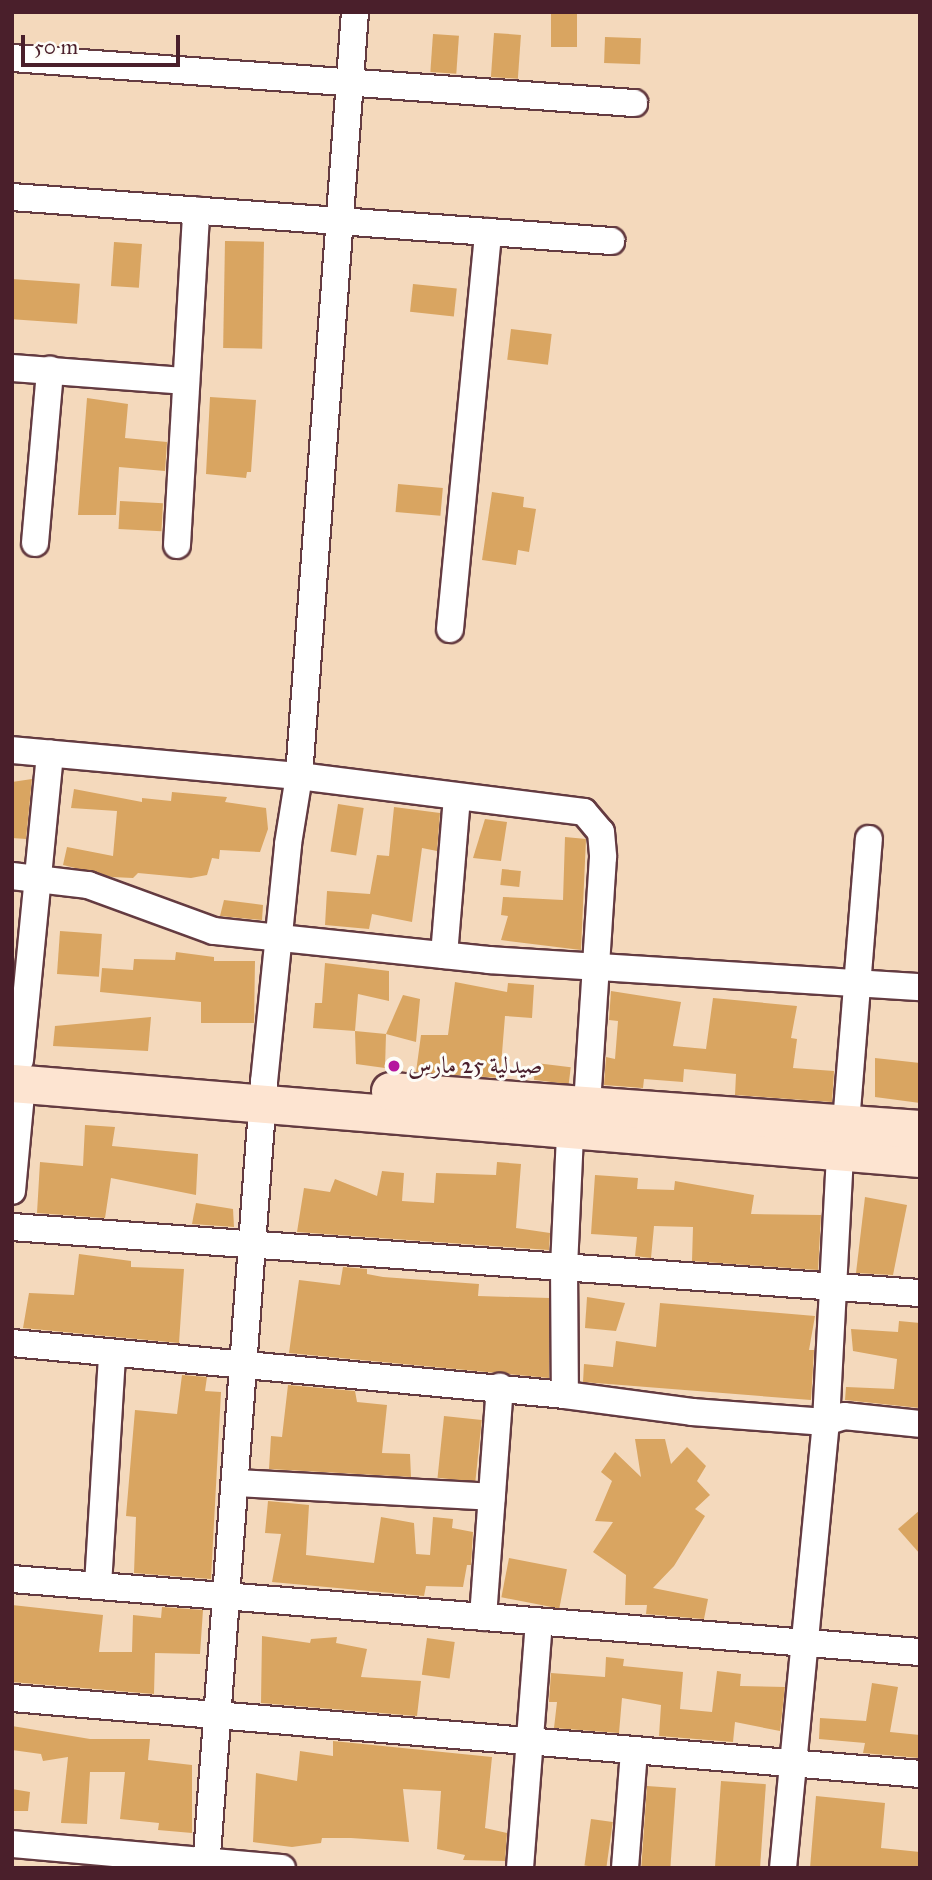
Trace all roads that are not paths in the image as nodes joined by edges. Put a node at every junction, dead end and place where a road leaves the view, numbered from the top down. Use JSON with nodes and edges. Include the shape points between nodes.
{"nodes":[{"id":1,"x":355,"y":12,"type":"edge"},
{"id":2,"x":12,"y":58,"type":"edge"},
{"id":3,"x":349,"y":85,"type":"junction"},
{"id":4,"x":634,"y":103,"type":"dead end"},
{"id":5,"x":12,"y":197,"type":"edge"},
{"id":6,"x":196,"y":211,"type":"junction"},
{"id":7,"x":341,"y":223,"type":"junction"},
{"id":8,"x":488,"y":232,"type":"junction"},
{"id":9,"x":611,"y":241,"type":"dead end"},
{"id":10,"x":12,"y":368,"type":"edge"},
{"id":11,"x":50,"y":370,"type":"junction"},
{"id":12,"x":184,"y":381,"type":"junction"},
{"id":13,"x":35,"y":543,"type":"dead end"},
{"id":14,"x":177,"y":545,"type":"dead end"},
{"id":15,"x":450,"y":629,"type":"dead end"},
{"id":16,"x":12,"y":750,"type":"edge"},
{"id":17,"x":50,"y":754,"type":"junction"},
{"id":18,"x":299,"y":776,"type":"junction"},
{"id":19,"x":457,"y":798,"type":"junction"},
{"id":20,"x":869,"y":839,"type":"dead end"},
{"id":21,"x":25,"y":877,"type":"edge"},
{"id":22,"x":277,"y":936,"type":"junction"},
{"id":23,"x":444,"y":955,"type":"junction"},
{"id":24,"x":595,"y":966,"type":"junction"},
{"id":25,"x":858,"y":981,"type":"junction"},
{"id":26,"x":920,"y":987,"type":"edge"},
{"id":27,"x":17,"y":1071,"type":"edge"},
{"id":28,"x":263,"y":1094,"type":"junction"},
{"id":29,"x":576,"y":1113,"type":"junction"},
{"id":30,"x":920,"y":1129,"type":"edge"},
{"id":31,"x":843,"y":1138,"type":"junction"},
{"id":32,"x":920,"y":1158,"type":"edge"},
{"id":33,"x":12,"y":1191,"type":"edge"},
{"id":34,"x":12,"y":1227,"type":"edge"},
{"id":35,"x":253,"y":1245,"type":"junction"},
{"id":36,"x":564,"y":1265,"type":"junction"},
{"id":37,"x":830,"y":1288,"type":"junction"},
{"id":38,"x":920,"y":1293,"type":"edge"},
{"id":39,"x":12,"y":1343,"type":"edge"},
{"id":40,"x":112,"y":1354,"type":"junction"},
{"id":41,"x":245,"y":1368,"type":"junction"},
{"id":42,"x":500,"y":1387,"type":"junction"},
{"id":43,"x":565,"y":1395,"type":"junction"},
{"id":44,"x":826,"y":1422,"type":"junction"},
{"id":45,"x":920,"y":1424,"type":"edge"},
{"id":46,"x":236,"y":1483,"type":"junction"},
{"id":47,"x":492,"y":1497,"type":"junction"},
{"id":48,"x":12,"y":1579,"type":"edge"},
{"id":49,"x":98,"y":1586,"type":"junction"},
{"id":50,"x":228,"y":1595,"type":"junction"},
{"id":51,"x":483,"y":1617,"type":"junction"},
{"id":52,"x":539,"y":1622,"type":"junction"},
{"id":53,"x":803,"y":1642,"type":"junction"},
{"id":54,"x":920,"y":1652,"type":"edge"},
{"id":55,"x":12,"y":1698,"type":"edge"},
{"id":56,"x":218,"y":1719,"type":"junction"},
{"id":57,"x":529,"y":1745,"type":"junction"},
{"id":58,"x":634,"y":1751,"type":"junction"},
{"id":59,"x":793,"y":1760,"type":"junction"},
{"id":60,"x":920,"y":1774,"type":"edge"},
{"id":61,"x":12,"y":1844,"type":"edge"},
{"id":62,"x":206,"y":1865,"type":"edge"},
{"id":63,"x":282,"y":1868,"type":"edge"},
{"id":64,"x":520,"y":1868,"type":"edge"},
{"id":65,"x":625,"y":1868,"type":"edge"},
{"id":66,"x":783,"y":1868,"type":"edge"}],
"edges":[{"from":1,"to":3,"type":"street"},
{"from":2,"to":3,"type":"street"},
{"from":3,"to":4,"type":"street"},
{"from":3,"to":7,"type":"street"},
{"from":5,"to":6,"type":"street"},
{"from":6,"to":7,"type":"street"},
{"from":6,"to":12,"type":"street"},
{"from":7,"to":8,"type":"street"},
{"from":7,"to":18,"type":"street"},
{"from":8,"to":9,"type":"street"},
{"from":8,"to":15,"type":"street"},
{"from":10,"to":11,"type":"street"},
{"from":11,"to":12,"type":"street"},
{"from":11,"to":13,"type":"street"},
{"from":12,"to":14,"type":"street"},
{"from":16,"to":17,"type":"street"},
{"from":17,"to":18,"type":"street"},
{"from":17,"to":21,"type":"street"},
{"from":18,"to":19,"type":"street"},
{"from":18,"to":22,"type":"street"},
{"from":19,"to":23,"type":"street"},
{"from":19,"to":24,"type":"street","via":[[565,806],[596,821],[603,857]]},
{"from":20,"to":25,"type":"street"},
{"from":21,"to":22,"type":"street","via":[[115,893],[177,921],[214,930]]},
{"from":21,"to":27,"type":"street"},
{"from":22,"to":23,"type":"street"},
{"from":22,"to":28,"type":"street"},
{"from":23,"to":24,"type":"street"},
{"from":24,"to":25,"type":"street"},
{"from":24,"to":29,"type":"street"},
{"from":25,"to":26,"type":"street"},
{"from":25,"to":31,"type":"street"},
{"from":27,"to":28,"type":"main road"},
{"from":27,"to":33,"type":"street"},
{"from":28,"to":29,"type":"main road"},
{"from":28,"to":35,"type":"street"},
{"from":29,"to":31,"type":"main road"},
{"from":29,"to":36,"type":"street"},
{"from":30,"to":31,"type":"main road"},
{"from":31,"to":32,"type":"main road"},
{"from":31,"to":37,"type":"street"},
{"from":34,"to":35,"type":"street"},
{"from":35,"to":36,"type":"street"},
{"from":35,"to":41,"type":"street"},
{"from":36,"to":37,"type":"street"},
{"from":36,"to":43,"type":"street"},
{"from":37,"to":38,"type":"street"},
{"from":37,"to":44,"type":"street"},
{"from":39,"to":40,"type":"street"},
{"from":40,"to":41,"type":"street"},
{"from":40,"to":49,"type":"street"},
{"from":41,"to":42,"type":"street"},
{"from":41,"to":46,"type":"street"},
{"from":42,"to":43,"type":"street"},
{"from":42,"to":47,"type":"street"},
{"from":43,"to":44,"type":"street","via":[[692,1412]]},
{"from":44,"to":45,"type":"street","via":[[844,1416]]},
{"from":44,"to":53,"type":"street"},
{"from":46,"to":47,"type":"street"},
{"from":46,"to":50,"type":"street"},
{"from":47,"to":51,"type":"street"},
{"from":48,"to":49,"type":"street"},
{"from":49,"to":50,"type":"street"},
{"from":50,"to":51,"type":"street"},
{"from":50,"to":56,"type":"street"},
{"from":51,"to":52,"type":"street"},
{"from":52,"to":53,"type":"street"},
{"from":52,"to":57,"type":"street"},
{"from":53,"to":54,"type":"street"},
{"from":53,"to":59,"type":"street"},
{"from":55,"to":56,"type":"street"},
{"from":56,"to":57,"type":"street"},
{"from":56,"to":62,"type":"street"},
{"from":57,"to":58,"type":"street"},
{"from":57,"to":64,"type":"street"},
{"from":58,"to":59,"type":"street"},
{"from":58,"to":65,"type":"street"},
{"from":59,"to":60,"type":"street"},
{"from":59,"to":66,"type":"street"},
{"from":61,"to":62,"type":"street"},
{"from":62,"to":63,"type":"street"}]}
